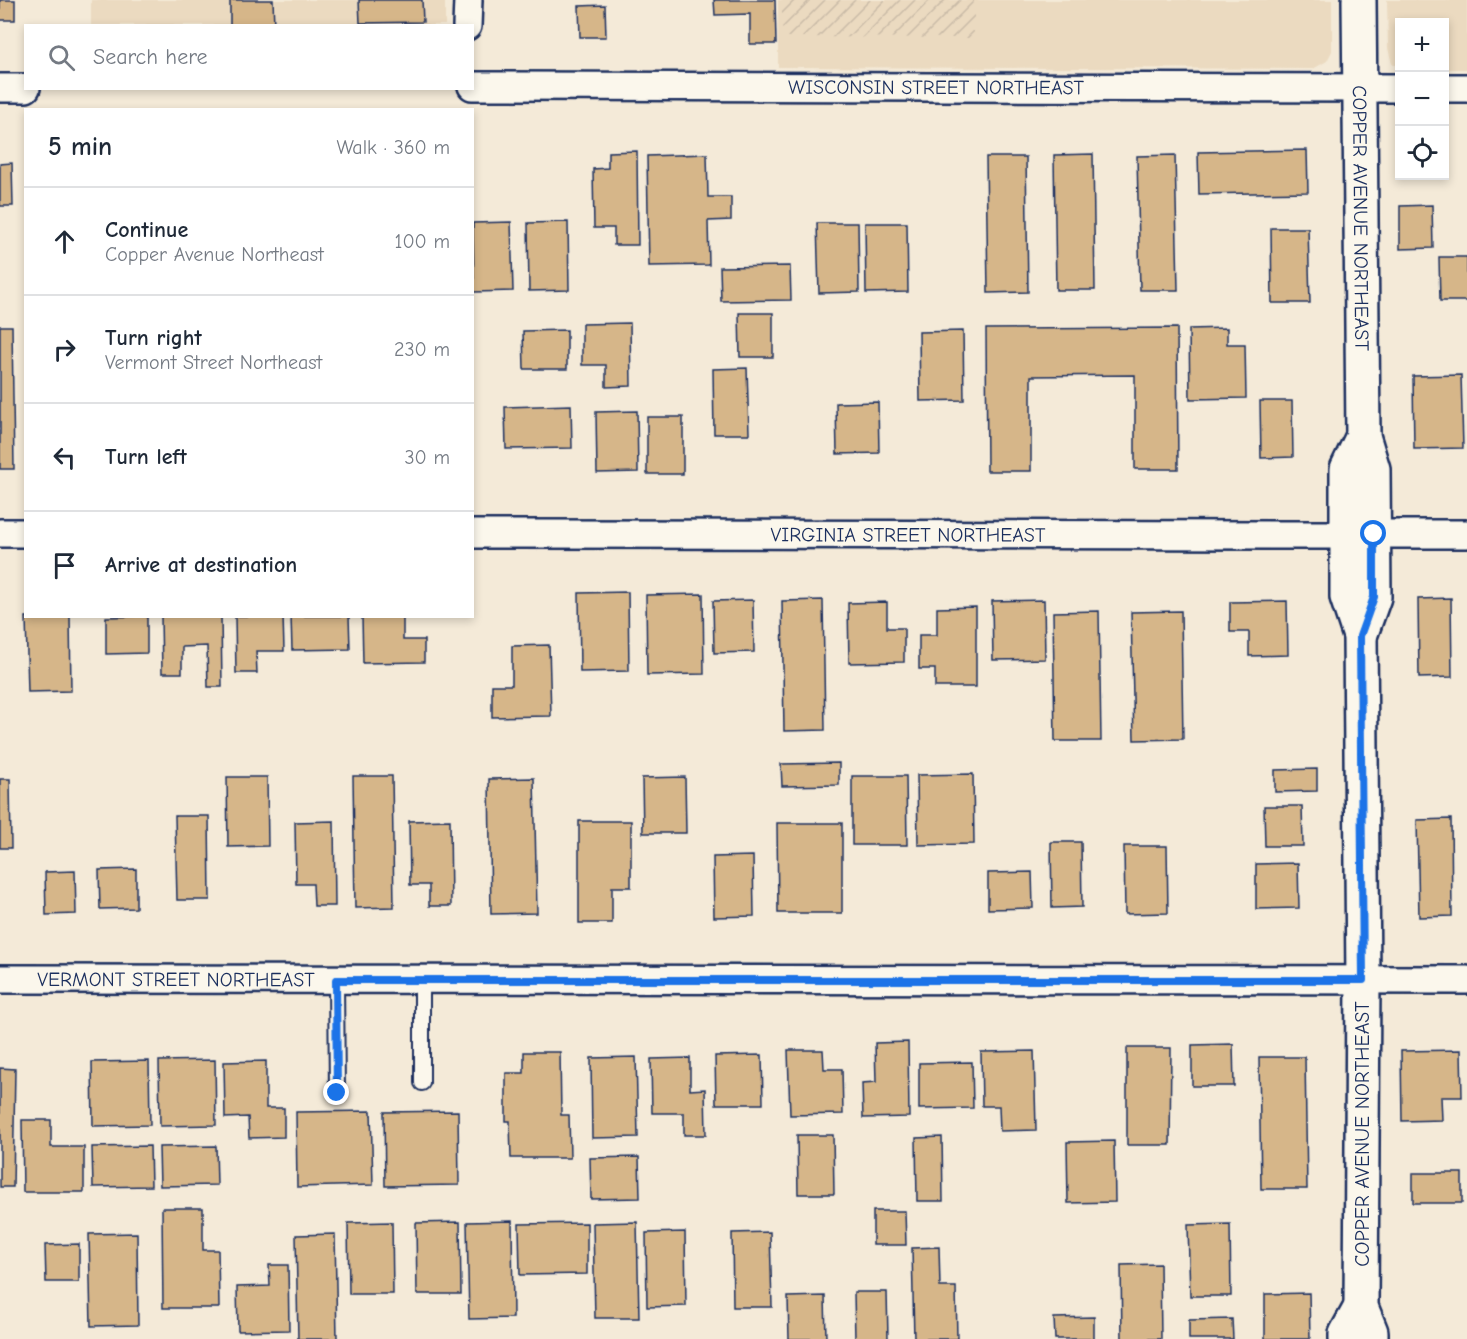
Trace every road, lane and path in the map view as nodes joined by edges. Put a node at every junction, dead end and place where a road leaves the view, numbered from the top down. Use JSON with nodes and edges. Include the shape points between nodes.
{"nodes":[{"id":1,"x":468,"y":0,"type":"edge"},
{"id":2,"x":1359,"y":0,"type":"edge"},
{"id":3,"x":467,"y":24,"type":"edge"},
{"id":4,"x":474,"y":86,"type":"edge"},
{"id":5,"x":0,"y":88,"type":"edge"},
{"id":6,"x":24,"y":88,"type":"edge"},
{"id":7,"x":1359,"y":88,"type":"junction"},
{"id":8,"x":1395,"y":88,"type":"edge"},
{"id":9,"x":1449,"y":88,"type":"edge"},
{"id":10,"x":1467,"y":88,"type":"edge"},
{"id":11,"x":0,"y":533,"type":"edge"},
{"id":12,"x":24,"y":533,"type":"edge"},
{"id":13,"x":474,"y":534,"type":"edge"},
{"id":14,"x":1467,"y":534,"type":"edge"},
{"id":15,"x":1360,"y":535,"type":"junction"},
{"id":16,"x":0,"y":979,"type":"edge"},
{"id":17,"x":336,"y":980,"type":"junction"},
{"id":18,"x":1363,"y":980,"type":"junction"},
{"id":19,"x":1467,"y":980,"type":"edge"},
{"id":20,"x":422,"y":981,"type":"junction"},
{"id":21,"x":422,"y":1083,"type":"dead end"},
{"id":22,"x":337,"y":1093,"type":"dead end"},
{"id":23,"x":1361,"y":1307,"type":"junction"},
{"id":24,"x":1346,"y":1339,"type":"edge"},
{"id":25,"x":1371,"y":1339,"type":"edge"}],
"edges":[{"from":1,"to":3,"type":"street"},
{"from":2,"to":7,"type":"street","name":"COPPER AVENUE NORTHEAST"},
{"from":4,"to":7,"type":"street","name":"WISCONSIN STREET NORTHEAST"},
{"from":5,"to":6,"type":"street"},
{"from":7,"to":8,"type":"street","name":"WISCONSIN STREET NORTHEAST"},
{"from":7,"to":15,"type":"street","name":"COPPER AVENUE NORTHEAST","via":[[1363,436],[1373,469]]},
{"from":9,"to":10,"type":"street"},
{"from":11,"to":12,"type":"street"},
{"from":13,"to":15,"type":"street","name":"VIRGINIA STREET NORTHEAST"},
{"from":14,"to":15,"type":"street","name":"VIRGINIA STREET NORTHEAST"},
{"from":15,"to":18,"type":"street","name":"COPPER AVENUE NORTHEAST","via":[[1374,597],[1360,636]]},
{"from":16,"to":17,"type":"street","name":"VERMONT STREET NORTHEAST"},
{"from":17,"to":20,"type":"street","name":"VERMONT STREET NORTHEAST"},
{"from":17,"to":22,"type":"lane"},
{"from":18,"to":19,"type":"street","name":"VERMONT STREET NORTHEAST"},
{"from":18,"to":20,"type":"street","name":"VERMONT STREET NORTHEAST"},
{"from":18,"to":23,"type":"street","name":"COPPER AVENUE NORTHEAST"},
{"from":20,"to":21,"type":"lane"},
{"from":23,"to":24,"type":"street","name":"COPPER AVENUE NORTHEAST"},
{"from":23,"to":25,"type":"street","name":"COPPER AVENUE NORTHEAST"}]}
